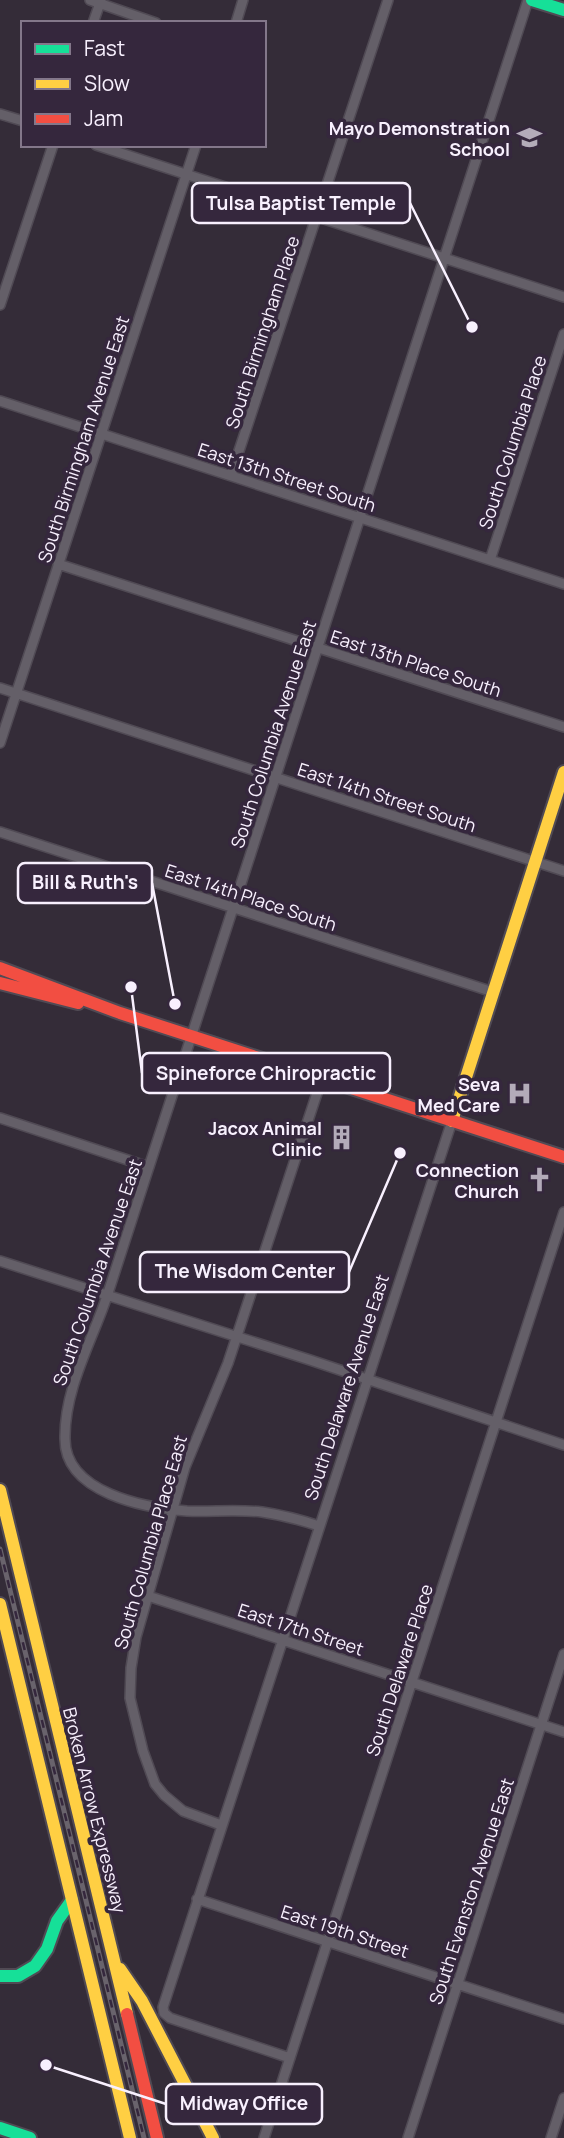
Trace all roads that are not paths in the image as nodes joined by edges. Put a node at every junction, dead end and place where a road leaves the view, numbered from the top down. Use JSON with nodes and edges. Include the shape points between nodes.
{"nodes":[{"id":1,"x":90,"y":0,"type":"edge"},
{"id":2,"x":243,"y":0,"type":"edge"},
{"id":3,"x":388,"y":0,"type":"edge"},
{"id":4,"x":530,"y":0,"type":"edge"},
{"id":5,"x":100,"y":2,"type":"edge"},
{"id":6,"x":564,"y":10,"type":"edge"},
{"id":7,"x":94,"y":21,"type":"edge"},
{"id":8,"x":151,"y":21,"type":"edge"},
{"id":9,"x":237,"y":21,"type":"edge"},
{"id":10,"x":0,"y":114,"type":"edge"},
{"id":11,"x":21,"y":120,"type":"edge"},
{"id":12,"x":51,"y":147,"type":"edge"},
{"id":13,"x":102,"y":147,"type":"edge"},
{"id":14,"x":195,"y":147,"type":"edge"},
{"id":15,"x":186,"y":175,"type":"junction"},
{"id":16,"x":316,"y":216,"type":"junction"},
{"id":17,"x":445,"y":258,"type":"junction"},
{"id":18,"x":564,"y":297,"type":"edge"},
{"id":19,"x":0,"y":305,"type":"edge"},
{"id":20,"x":564,"y":334,"type":"edge"},
{"id":21,"x":0,"y":401,"type":"edge"},
{"id":22,"x":101,"y":434,"type":"junction"},
{"id":23,"x":231,"y":475,"type":"junction"},
{"id":24,"x":360,"y":517,"type":"junction"},
{"id":25,"x":490,"y":560,"type":"junction"},
{"id":26,"x":58,"y":564,"type":"junction"},
{"id":27,"x":564,"y":584,"type":"edge"},
{"id":28,"x":318,"y":648,"type":"junction"},
{"id":29,"x":0,"y":688,"type":"edge"},
{"id":30,"x":16,"y":693,"type":"junction"},
{"id":31,"x":564,"y":727,"type":"edge"},
{"id":32,"x":0,"y":743,"type":"edge"},
{"id":33,"x":564,"y":772,"type":"edge"},
{"id":34,"x":275,"y":777,"type":"junction"},
{"id":35,"x":0,"y":832,"type":"edge"},
{"id":36,"x":535,"y":862,"type":"junction"},
{"id":37,"x":564,"y":871,"type":"edge"},
{"id":38,"x":233,"y":908,"type":"junction"},
{"id":39,"x":0,"y":968,"type":"edge"},
{"id":40,"x":0,"y":983,"type":"edge"},
{"id":41,"x":493,"y":992,"type":"junction"},
{"id":42,"x":120,"y":1013,"type":"junction"},
{"id":43,"x":191,"y":1036,"type":"junction"},
{"id":44,"x":322,"y":1078,"type":"junction"},
{"id":45,"x":0,"y":1118,"type":"edge"},
{"id":46,"x":452,"y":1121,"type":"junction"},
{"id":47,"x":564,"y":1157,"type":"edge"},
{"id":48,"x":149,"y":1167,"type":"junction"},
{"id":49,"x":564,"y":1212,"type":"edge"},
{"id":50,"x":0,"y":1261,"type":"edge"},
{"id":51,"x":107,"y":1296,"type":"junction"},
{"id":52,"x":237,"y":1338,"type":"junction"},
{"id":53,"x":366,"y":1379,"type":"junction"},
{"id":54,"x":496,"y":1422,"type":"junction"},
{"id":55,"x":564,"y":1445,"type":"edge"},
{"id":56,"x":0,"y":1490,"type":"edge"},
{"id":57,"x":173,"y":1510,"type":"junction"},
{"id":58,"x":319,"y":1526,"type":"junction"},
{"id":59,"x":148,"y":1596,"type":"junction"},
{"id":60,"x":0,"y":1604,"type":"edge"},
{"id":61,"x":281,"y":1640,"type":"junction"},
{"id":62,"x":564,"y":1654,"type":"edge"},
{"id":63,"x":412,"y":1682,"type":"junction"},
{"id":64,"x":541,"y":1724,"type":"junction"},
{"id":65,"x":564,"y":1732,"type":"edge"},
{"id":66,"x":221,"y":1825,"type":"junction"},
{"id":67,"x":197,"y":1899,"type":"junction"},
{"id":68,"x":72,"y":1900,"type":"junction"},
{"id":69,"x":328,"y":1942,"type":"junction"},
{"id":70,"x":114,"y":1960,"type":"junction"},
{"id":71,"x":0,"y":1976,"type":"edge"},
{"id":72,"x":458,"y":1984,"type":"junction"},
{"id":73,"x":564,"y":2019,"type":"edge"},
{"id":74,"x":290,"y":2058,"type":"junction"},
{"id":75,"x":564,"y":2098,"type":"edge"},
{"id":76,"x":0,"y":2129,"type":"edge"},
{"id":77,"x":30,"y":2138,"type":"edge"},
{"id":78,"x":130,"y":2138,"type":"edge"},
{"id":79,"x":157,"y":2138,"type":"edge"},
{"id":80,"x":213,"y":2138,"type":"edge"},
{"id":81,"x":264,"y":2138,"type":"edge"},
{"id":82,"x":408,"y":2138,"type":"edge"},
{"id":83,"x":551,"y":2138,"type":"edge"}],
"edges":[{"from":1,"to":5,"type":"street"},
{"from":2,"to":9,"type":"street"},
{"from":3,"to":16,"type":"street","name":"South Birmingham Place"},
{"from":4,"to":6,"type":"main road"},
{"from":4,"to":17,"type":"street","name":"South Columbia Avenue East"},
{"from":5,"to":7,"type":"street"},
{"from":5,"to":8,"type":"street"},
{"from":10,"to":11,"type":"street"},
{"from":12,"to":19,"type":"street"},
{"from":13,"to":15,"type":"street"},
{"from":14,"to":15,"type":"street","name":"South Birmingham Avenue East"},
{"from":15,"to":16,"type":"street"},
{"from":15,"to":22,"type":"street","name":"South Birmingham Avenue East"},
{"from":16,"to":17,"type":"street"},
{"from":16,"to":23,"type":"street","name":"South Birmingham Place"},
{"from":17,"to":18,"type":"street"},
{"from":17,"to":24,"type":"street","name":"South Columbia Avenue East"},
{"from":20,"to":25,"type":"street","name":"South Columbia Place"},
{"from":21,"to":22,"type":"street","name":"East 13th Street South"},
{"from":22,"to":23,"type":"street","name":"East 13th Street South"},
{"from":22,"to":26,"type":"street","name":"South Birmingham Avenue East"},
{"from":23,"to":24,"type":"street","name":"East 13th Street South"},
{"from":24,"to":25,"type":"street","name":"East 13th Street South"},
{"from":24,"to":28,"type":"street","name":"South Columbia Avenue East"},
{"from":25,"to":27,"type":"street","name":"East 13th Street South"},
{"from":26,"to":28,"type":"street","name":"East 13th Place South"},
{"from":26,"to":30,"type":"street","name":"South Birmingham Avenue East"},
{"from":28,"to":31,"type":"street","name":"East 13th Place South"},
{"from":28,"to":34,"type":"street","name":"South Columbia Avenue East"},
{"from":29,"to":30,"type":"street","name":"East 14th Street South"},
{"from":30,"to":32,"type":"street","name":"South Birmingham Avenue East"},
{"from":30,"to":34,"type":"street","name":"East 14th Street South"},
{"from":33,"to":36,"type":"main road","name":"South Delaware Avenue East"},
{"from":34,"to":36,"type":"street","name":"East 14th Street South"},
{"from":34,"to":38,"type":"street","name":"South Columbia Avenue East"},
{"from":35,"to":38,"type":"street","name":"East 14th Place South"},
{"from":36,"to":37,"type":"street","name":"East 14th Street South"},
{"from":36,"to":41,"type":"main road","name":"South Delaware Avenue East"},
{"from":38,"to":41,"type":"street","name":"East 14th Place South"},
{"from":38,"to":43,"type":"street","name":"South Columbia Avenue East"},
{"from":39,"to":42,"type":"main road"},
{"from":40,"to":42,"type":"main road"},
{"from":41,"to":46,"type":"main road","name":"South Delaware Avenue East"},
{"from":42,"to":43,"type":"main road"},
{"from":43,"to":44,"type":"main road"},
{"from":43,"to":48,"type":"street","name":"South Columbia Avenue East"},
{"from":44,"to":46,"type":"main road"},
{"from":44,"to":52,"type":"street","name":"South Columbia Place East"},
{"from":45,"to":48,"type":"street"},
{"from":46,"to":47,"type":"main road"},
{"from":46,"to":53,"type":"street","name":"South Delaware Avenue East"},
{"from":48,"to":51,"type":"street","name":"South Columbia Avenue East"},
{"from":49,"to":54,"type":"street","name":"South Delaware Place"},
{"from":50,"to":51,"type":"street"},
{"from":51,"to":52,"type":"street"},
{"from":51,"to":57,"type":"street","name":"South Columbia Avenue East","via":[[67,1417],[66,1452],[92,1485],[124,1499]]},
{"from":52,"to":53,"type":"street"},
{"from":52,"to":57,"type":"street","name":"South Columbia Place East","via":[[194,1441]]},
{"from":53,"to":54,"type":"street"},
{"from":53,"to":58,"type":"street","name":"South Delaware Avenue East"},
{"from":54,"to":55,"type":"street"},
{"from":54,"to":63,"type":"street","name":"South Delaware Place"},
{"from":56,"to":70,"type":"main road","name":"Broken Arrow Expressway"},
{"from":57,"to":58,"type":"street","via":[[262,1512]]},
{"from":57,"to":59,"type":"street","name":"South Columbia Place East"},
{"from":58,"to":61,"type":"street","name":"South Delaware Avenue East"},
{"from":59,"to":61,"type":"street","name":"East 17th Street"},
{"from":59,"to":66,"type":"street","name":"South Columbia Place East","via":[[129,1685],[149,1771],[174,1804]]},
{"from":60,"to":68,"type":"main road"},
{"from":61,"to":63,"type":"street","name":"East 17th Street"},
{"from":61,"to":66,"type":"street","name":"South Delaware Avenue East"},
{"from":62,"to":64,"type":"street","name":"South Evanston Avenue East"},
{"from":63,"to":64,"type":"street","name":"East 17th Street"},
{"from":63,"to":69,"type":"street","name":"South Delaware Place"},
{"from":64,"to":65,"type":"street","name":"East 17th Street"},
{"from":64,"to":72,"type":"street","name":"South Evanston Avenue East"},
{"from":66,"to":67,"type":"street","name":"South Delaware Avenue East"},
{"from":67,"to":69,"type":"street","name":"East 19th Street"},
{"from":67,"to":74,"type":"street","name":"South Delaware Avenue East","via":[[164,2000],[164,2013]]},
{"from":68,"to":71,"type":"main road","via":[[35,1966],[18,1976]]},
{"from":68,"to":78,"type":"main road"},
{"from":69,"to":72,"type":"street","name":"East 19th Street"},
{"from":69,"to":74,"type":"street","name":"South Delaware Place"},
{"from":70,"to":79,"type":"main road","name":"Broken Arrow Expressway"},
{"from":70,"to":80,"type":"main road","via":[[142,2001]]},
{"from":72,"to":73,"type":"street","name":"East 19th Street"},
{"from":72,"to":82,"type":"street","name":"South Evanston Avenue East"},
{"from":74,"to":81,"type":"street","name":"South Delaware Place"},
{"from":75,"to":83,"type":"street"},
{"from":76,"to":77,"type":"main road"}]}
